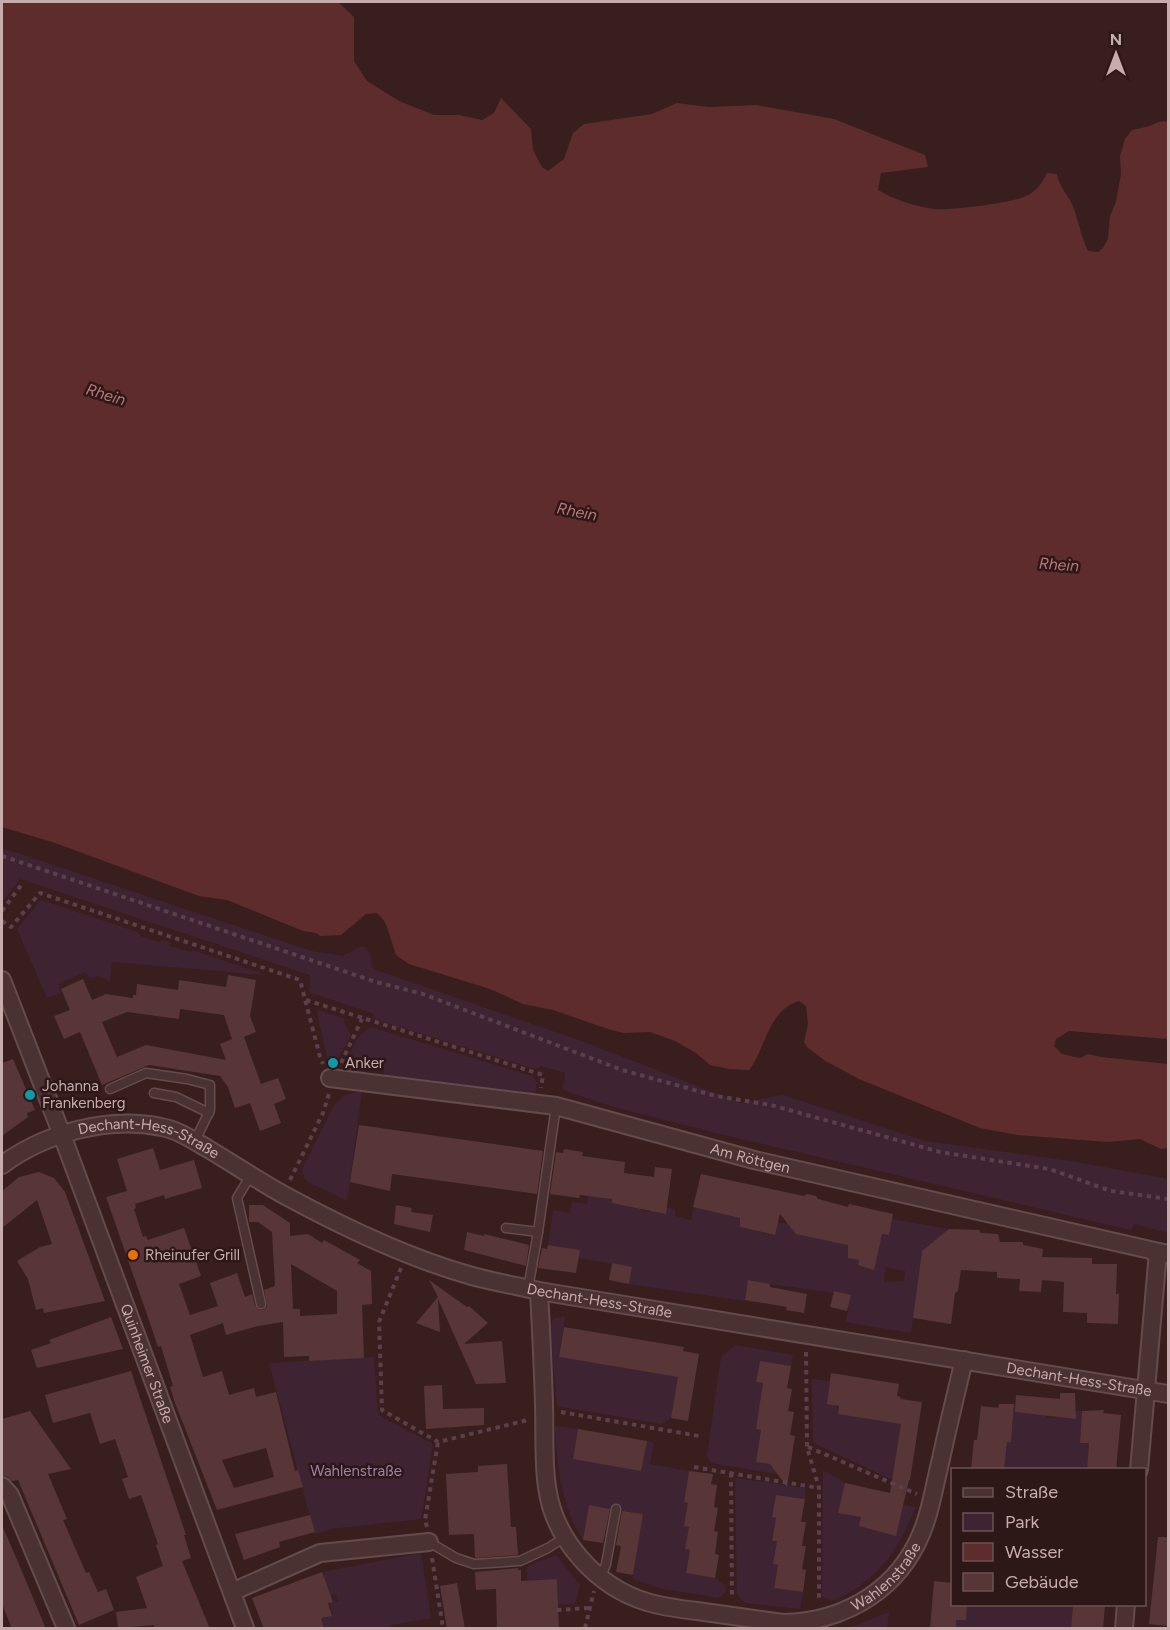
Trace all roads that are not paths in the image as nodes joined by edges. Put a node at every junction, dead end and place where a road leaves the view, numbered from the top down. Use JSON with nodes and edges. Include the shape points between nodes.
{"nodes":[{"id":1,"x":2,"y":980,"type":"edge"},
{"id":2,"x":330,"y":1078,"type":"road end"},
{"id":3,"x":110,"y":1089,"type":"dead end"},
{"id":4,"x":154,"y":1093,"type":"dead end"},
{"id":5,"x":556,"y":1106,"type":"junction"},
{"id":6,"x":209,"y":1113,"type":"junction"},
{"id":7,"x":62,"y":1135,"type":"junction"},
{"id":8,"x":195,"y":1141,"type":"junction"},
{"id":9,"x":2,"y":1165,"type":"edge"},
{"id":10,"x":251,"y":1175,"type":"junction"},
{"id":11,"x":506,"y":1228,"type":"dead end"},
{"id":12,"x":538,"y":1232,"type":"junction"},
{"id":13,"x":1163,"y":1253,"type":"edge"},
{"id":14,"x":533,"y":1290,"type":"junction"},
{"id":15,"x":261,"y":1304,"type":"dead end"},
{"id":16,"x":964,"y":1360,"type":"junction"},
{"id":17,"x":1146,"y":1390,"type":"junction"},
{"id":18,"x":1168,"y":1394,"type":"edge"},
{"id":19,"x":1139,"y":1468,"type":"edge"},
{"id":20,"x":2,"y":1486,"type":"edge"},
{"id":21,"x":616,"y":1509,"type":"dead end"},
{"id":22,"x":565,"y":1537,"type":"junction"},
{"id":23,"x":429,"y":1542,"type":"joint"},
{"id":24,"x":601,"y":1577,"type":"junction"},
{"id":25,"x":232,"y":1592,"type":"junction"},
{"id":26,"x":1126,"y":1606,"type":"edge"},
{"id":27,"x":820,"y":1624,"type":"edge"},
{"id":28,"x":66,"y":1629,"type":"edge"},
{"id":29,"x":245,"y":1629,"type":"edge"},
{"id":30,"x":1124,"y":1629,"type":"edge"}],
"edges":[{"from":1,"to":7,"type":"street","name":"Quinheimer Straße"},
{"from":2,"to":5,"type":"street","name":"Am Röttgen"},
{"from":3,"to":6,"type":"lane","via":[[146,1073],[187,1079],[210,1085]]},
{"from":4,"to":6,"type":"lane","via":[[176,1097]]},
{"from":5,"to":12,"type":"lane"},
{"from":5,"to":13,"type":"street","name":"Am Röttgen","via":[[753,1160]]},
{"from":6,"to":8,"type":"lane"},
{"from":7,"to":8,"type":"street","name":"Dechant-Hess-Straße","via":[[95,1126],[144,1124],[164,1127]]},
{"from":7,"to":9,"type":"street","name":"Dechant-Hess-Straße","via":[[31,1147]]},
{"from":7,"to":25,"type":"street","name":"Quinheimer Straße"},
{"from":8,"to":10,"type":"street","name":"Dechant-Hess-Straße"},
{"from":10,"to":14,"type":"street","name":"Dechant-Hess-Straße","via":[[406,1253]]},
{"from":10,"to":15,"type":"lane","via":[[237,1198]]},
{"from":11,"to":12,"type":"lane"},
{"from":12,"to":14,"type":"lane"},
{"from":13,"to":17,"type":"street"},
{"from":14,"to":16,"type":"street","name":"Dechant-Hess-Straße"},
{"from":14,"to":22,"type":"street","name":"Wahlenstraße","via":[[547,1490]]},
{"from":16,"to":17,"type":"street","name":"Dechant-Hess-Straße"},
{"from":16,"to":27,"type":"street","name":"Wahlenstraße","via":[[932,1500],[918,1542],[885,1586]]},
{"from":17,"to":18,"type":"street","name":"Dechant-Hess-Straße"},
{"from":17,"to":19,"type":"street"},
{"from":20,"to":28,"type":"street"},
{"from":21,"to":24,"type":"lane"},
{"from":22,"to":23,"type":"lane","via":[[519,1561],[474,1564]]},
{"from":22,"to":24,"type":"street","name":"Wahlenstraße"},
{"from":23,"to":25,"type":"street","via":[[320,1553]]},
{"from":24,"to":27,"type":"street","name":"Wahlenstraße","via":[[647,1602],[783,1623]]},
{"from":25,"to":29,"type":"street","name":"Quinheimer Straße"},
{"from":26,"to":30,"type":"street"}]}
